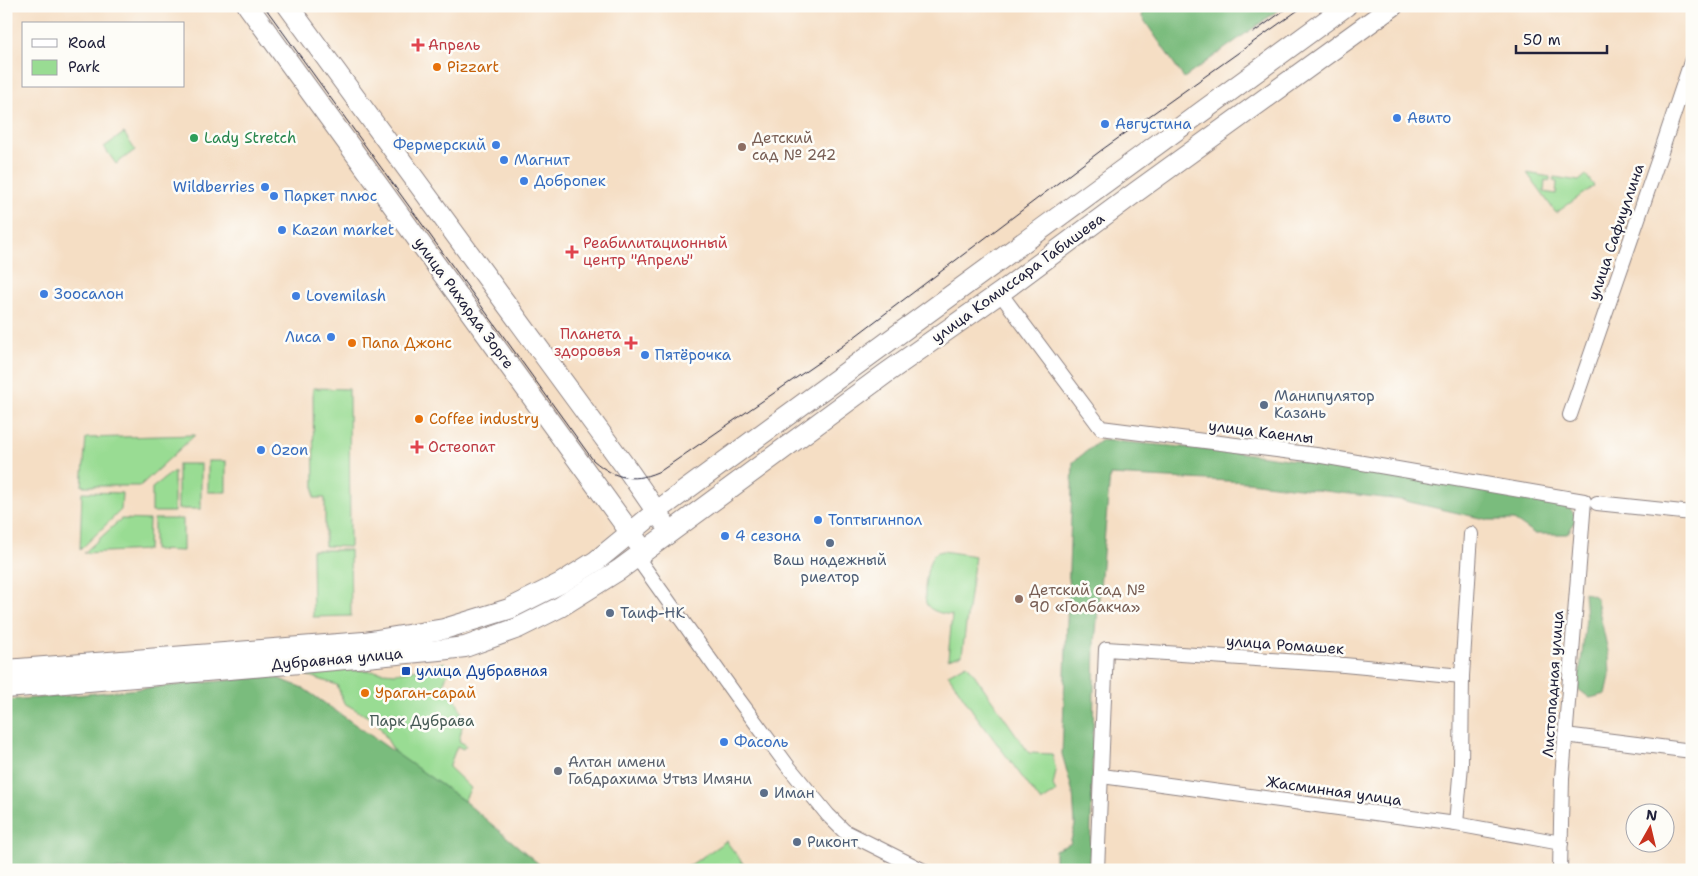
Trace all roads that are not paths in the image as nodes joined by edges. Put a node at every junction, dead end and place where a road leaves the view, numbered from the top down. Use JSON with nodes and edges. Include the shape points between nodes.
{"nodes":[{"id":1,"x":248,"y":6,"type":"edge"},
{"id":2,"x":288,"y":6,"type":"edge"},
{"id":3,"x":1346,"y":6,"type":"edge"},
{"id":4,"x":1393,"y":6,"type":"edge"},
{"id":5,"x":1692,"y":58,"type":"edge"},
{"id":6,"x":1000,"y":293,"type":"junction"},
{"id":7,"x":1570,"y":415,"type":"dead end"},
{"id":8,"x":1590,"y":502,"type":"junction"},
{"id":9,"x":657,"y":511,"type":"junction"},
{"id":10,"x":1692,"y":513,"type":"edge"},
{"id":11,"x":670,"y":531,"type":"junction"},
{"id":12,"x":631,"y":533,"type":"junction"},
{"id":13,"x":1471,"y":534,"type":"dead end"},
{"id":14,"x":640,"y":553,"type":"junction"},
{"id":15,"x":6,"y":670,"type":"edge"},
{"id":16,"x":1462,"y":676,"type":"junction"},
{"id":17,"x":6,"y":688,"type":"edge"},
{"id":18,"x":1565,"y":735,"type":"junction"},
{"id":19,"x":1692,"y":751,"type":"edge"},
{"id":20,"x":1102,"y":776,"type":"junction"},
{"id":21,"x":1456,"y":824,"type":"junction"},
{"id":22,"x":1561,"y":843,"type":"junction"},
{"id":23,"x":922,"y":870,"type":"edge"},
{"id":24,"x":1097,"y":870,"type":"edge"},
{"id":25,"x":1560,"y":870,"type":"edge"}],
"edges":[{"from":1,"to":12,"type":"street","name":"улица Рихарда Зорге"},
{"from":2,"to":9,"type":"street"},
{"from":3,"to":9,"type":"street","name":"улица Комиссара Габишева"},
{"from":4,"to":6,"type":"street","name":"улица Комиссара Габишева"},
{"from":5,"to":7,"type":"street","name":"улица Сафиуллина"},
{"from":6,"to":8,"type":"street","name":"улица Каенлы","via":[[1101,428],[1316,455]]},
{"from":6,"to":11,"type":"street","name":"улица Комиссара Габишева"},
{"from":8,"to":10,"type":"street","name":"улица Каенлы"},
{"from":8,"to":18,"type":"street","name":"Листопадная улица"},
{"from":9,"to":11,"type":"street"},
{"from":9,"to":12,"type":"street","name":"улица Комиссара Габишева"},
{"from":11,"to":14,"type":"street","name":"улица Комиссара Габишева"},
{"from":12,"to":14,"type":"street","name":"улица Рихарда Зорге"},
{"from":12,"to":15,"type":"street","name":"Дубравная улица","via":[[561,583],[509,609],[444,629],[364,642]]},
{"from":13,"to":16,"type":"street"},
{"from":14,"to":17,"type":"street","name":"Дубравная улица","via":[[560,606],[505,633],[465,647]]},
{"from":14,"to":23,"type":"street","via":[[747,712],[828,815],[844,831]]},
{"from":16,"to":20,"type":"street","name":"улица Ромашек","via":[[1106,649]]},
{"from":16,"to":21,"type":"street"},
{"from":18,"to":19,"type":"street"},
{"from":18,"to":22,"type":"street","name":"Листопадная улица"},
{"from":20,"to":21,"type":"street","name":"Жасминная улица"},
{"from":20,"to":24,"type":"street"},
{"from":21,"to":22,"type":"street","name":"Жасминная улица"},
{"from":22,"to":25,"type":"street","name":"Листопадная улица"}]}
